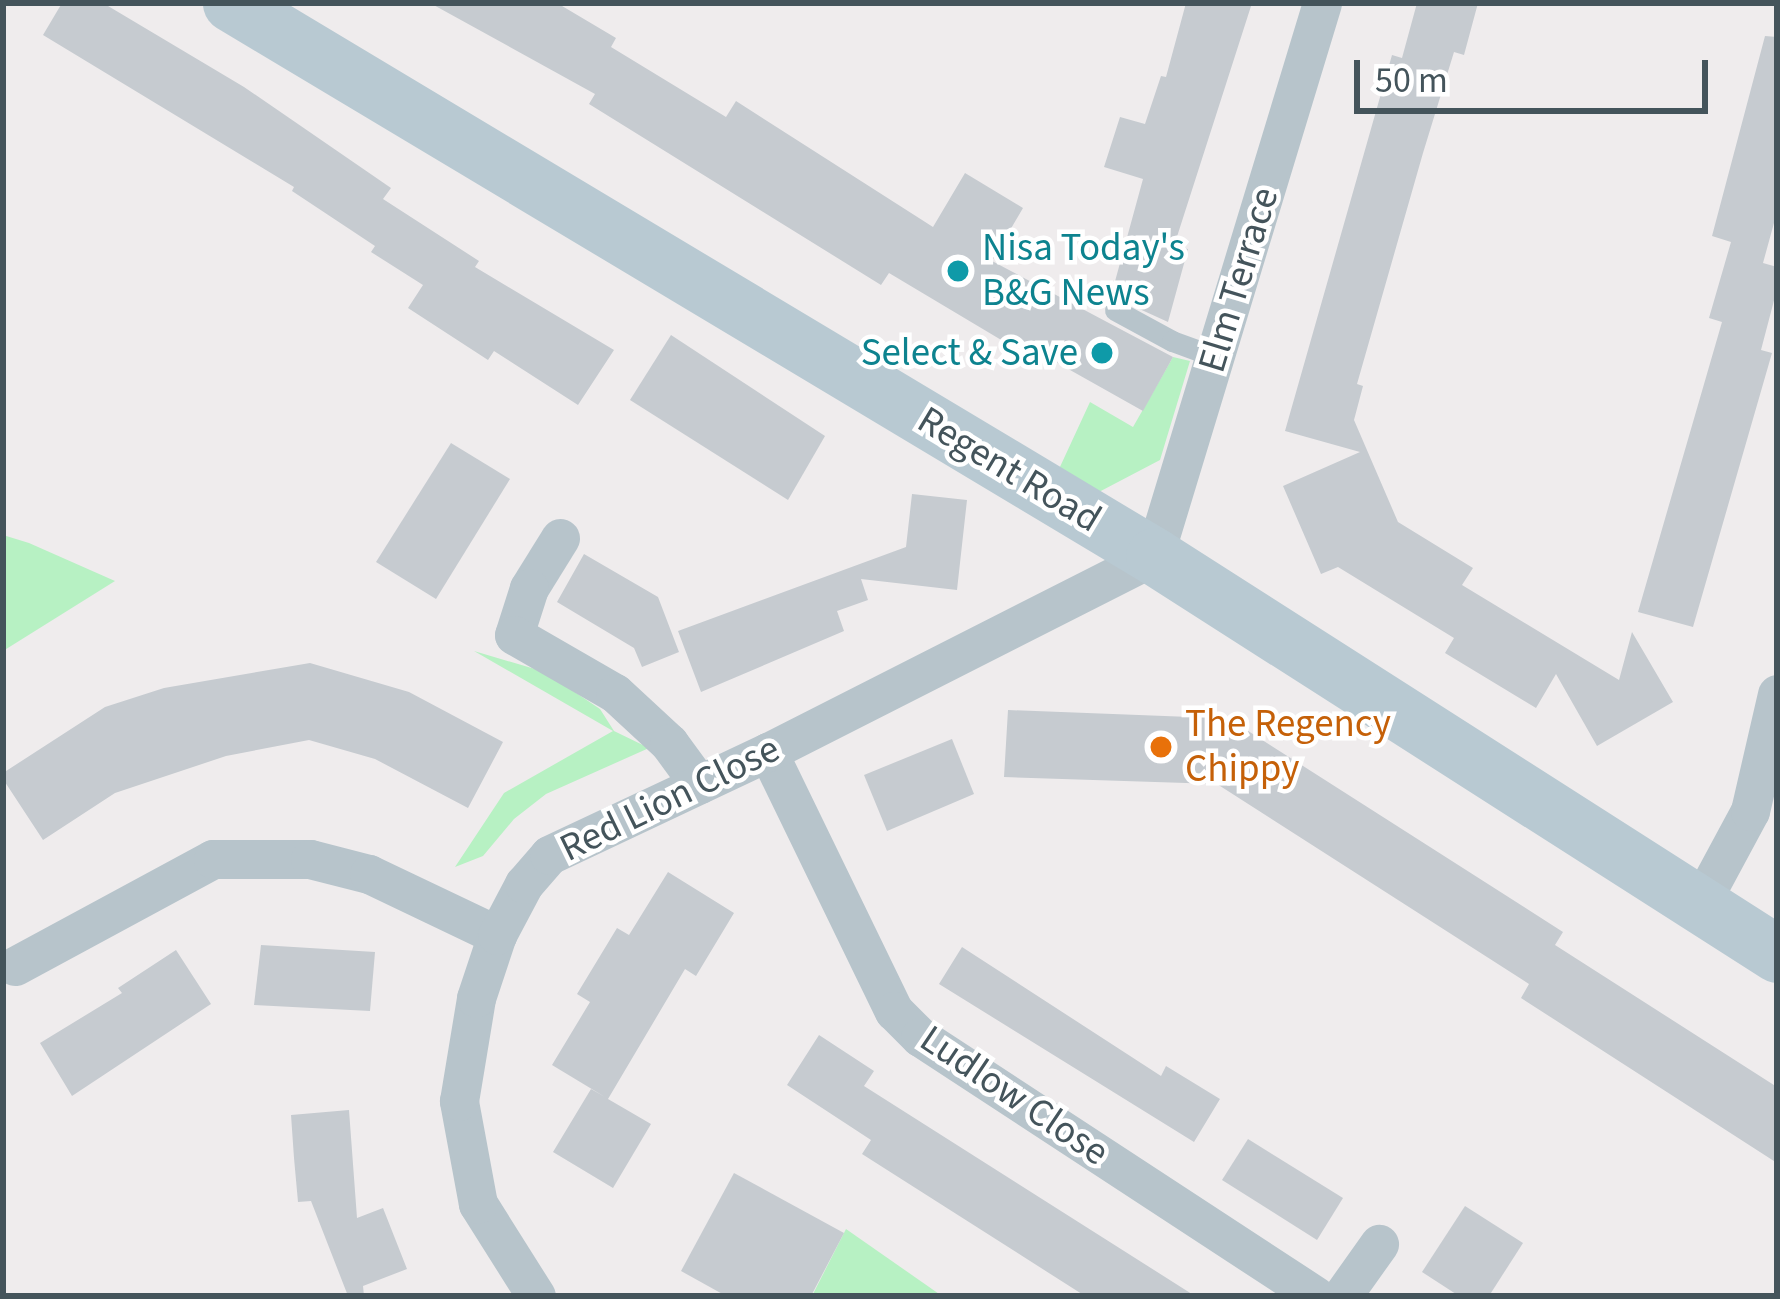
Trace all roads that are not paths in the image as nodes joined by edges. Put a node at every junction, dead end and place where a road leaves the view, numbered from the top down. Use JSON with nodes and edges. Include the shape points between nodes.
{"nodes":[{"id":1,"x":230,"y":3,"type":"edge"},
{"id":2,"x":1322,"y":3,"type":"edge"},
{"id":3,"x":1115,"y":310,"type":"dead end"},
{"id":4,"x":1216,"y":357,"type":"junction"},
{"id":5,"x":560,"y":538,"type":"dead end"},
{"id":6,"x":1154,"y":556,"type":"junction"},
{"id":7,"x":1777,"y":694,"type":"edge"},
{"id":8,"x":768,"y":752,"type":"junction"},
{"id":9,"x":699,"y":784,"type":"junction"},
{"id":10,"x":1701,"y":902,"type":"junction"},
{"id":11,"x":497,"y":935,"type":"junction"},
{"id":12,"x":1777,"y":953,"type":"edge"},
{"id":13,"x":15,"y":966,"type":"dead end"},
{"id":14,"x":1379,"y":1244,"type":"dead end"},
{"id":15,"x":536,"y":1296,"type":"edge"},
{"id":16,"x":1316,"y":1296,"type":"edge"},
{"id":17,"x":1342,"y":1296,"type":"edge"}],
"edges":[{"from":1,"to":6,"type":"street","name":"Regent Road"},
{"from":2,"to":4,"type":"street","name":"Elm Terrace"},
{"from":3,"to":4,"type":"lane"},
{"from":4,"to":6,"type":"street","name":"Elm Terrace"},
{"from":5,"to":9,"type":"street","via":[[514,635],[615,693]]},
{"from":6,"to":8,"type":"street","name":"Red Lion Close"},
{"from":6,"to":10,"type":"street","name":"Regent Road"},
{"from":7,"to":10,"type":"street","via":[[1750,811]]},
{"from":8,"to":9,"type":"street","name":"Red Lion Close"},
{"from":8,"to":16,"type":"street","name":"Ludlow Close","via":[[893,1011]]},
{"from":9,"to":11,"type":"street","name":"Red Lion Close","via":[[549,855]]},
{"from":10,"to":12,"type":"street","name":"Regent Road"},
{"from":11,"to":13,"type":"street","via":[[369,874],[310,859],[213,859]]},
{"from":11,"to":15,"type":"street","name":"Red Lion Close","via":[[476,998],[459,1101],[478,1204]]},
{"from":14,"to":17,"type":"street"}]}
